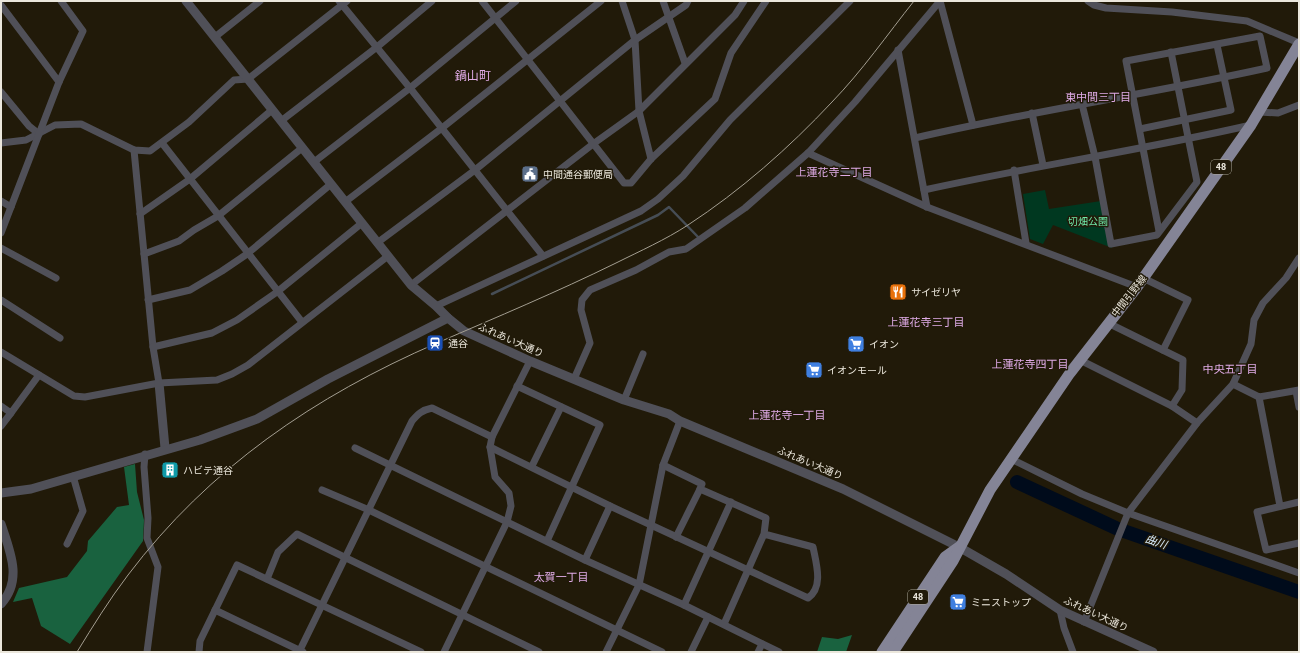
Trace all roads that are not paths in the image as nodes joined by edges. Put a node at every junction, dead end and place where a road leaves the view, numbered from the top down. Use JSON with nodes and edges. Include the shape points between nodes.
{"nodes":[{"id":1,"x":61,"y":1,"type":"edge"},
{"id":2,"x":186,"y":1,"type":"edge"},
{"id":3,"x":260,"y":1,"type":"edge"},
{"id":4,"x":432,"y":1,"type":"edge"},
{"id":5,"x":482,"y":1,"type":"edge"},
{"id":6,"x":516,"y":1,"type":"edge"},
{"id":7,"x":601,"y":1,"type":"edge"},
{"id":8,"x":622,"y":1,"type":"edge"},
{"id":9,"x":663,"y":1,"type":"edge"},
{"id":10,"x":688,"y":1,"type":"edge"},
{"id":11,"x":744,"y":1,"type":"edge"},
{"id":12,"x":766,"y":1,"type":"edge"},
{"id":13,"x":850,"y":1,"type":"edge"},
{"id":14,"x":940,"y":1,"type":"edge"},
{"id":15,"x":1088,"y":1,"type":"edge"},
{"id":16,"x":343,"y":2,"type":"edge"},
{"id":17,"x":1,"y":5,"type":"edge"},
{"id":18,"x":668,"y":16,"type":"junction"},
{"id":19,"x":496,"y":18,"type":"junction"},
{"id":20,"x":215,"y":37,"type":"junction"},
{"id":21,"x":635,"y":40,"type":"junction"},
{"id":22,"x":1299,"y":43,"type":"edge"},
{"id":23,"x":1217,"y":45,"type":"junction"},
{"id":24,"x":377,"y":47,"type":"junction"},
{"id":25,"x":898,"y":50,"type":"junction"},
{"id":26,"x":1171,"y":52,"type":"junction"},
{"id":27,"x":528,"y":60,"type":"junction"},
{"id":28,"x":685,"y":63,"type":"junction"},
{"id":29,"x":1225,"y":77,"type":"junction"},
{"id":30,"x":248,"y":79,"type":"junction"},
{"id":31,"x":59,"y":82,"type":"junction"},
{"id":32,"x":1179,"y":86,"type":"junction"},
{"id":33,"x":410,"y":88,"type":"junction"},
{"id":34,"x":1,"y":92,"type":"edge"},
{"id":35,"x":1134,"y":94,"type":"junction"},
{"id":36,"x":561,"y":102,"type":"junction"},
{"id":37,"x":1082,"y":104,"type":"junction"},
{"id":38,"x":1299,"y":105,"type":"edge"},
{"id":39,"x":272,"y":110,"type":"junction"},
{"id":40,"x":639,"y":111,"type":"junction"},
{"id":41,"x":1259,"y":112,"type":"junction"},
{"id":42,"x":1032,"y":113,"type":"junction"},
{"id":43,"x":1186,"y":120,"type":"junction"},
{"id":44,"x":281,"y":121,"type":"junction"},
{"id":45,"x":973,"y":125,"type":"junction"},
{"id":46,"x":1251,"y":125,"type":"junction"},
{"id":47,"x":442,"y":128,"type":"junction"},
{"id":48,"x":1140,"y":129,"type":"junction"},
{"id":49,"x":39,"y":134,"type":"junction"},
{"id":50,"x":915,"y":138,"type":"junction"},
{"id":51,"x":1189,"y":139,"type":"junction"},
{"id":52,"x":1,"y":143,"type":"edge"},
{"id":53,"x":162,"y":143,"type":"junction"},
{"id":54,"x":593,"y":144,"type":"junction"},
{"id":55,"x":302,"y":148,"type":"junction"},
{"id":56,"x":1144,"y":148,"type":"junction"},
{"id":57,"x":134,"y":150,"type":"junction"},
{"id":58,"x":808,"y":152,"type":"junction"},
{"id":59,"x":1095,"y":157,"type":"junction"},
{"id":60,"x":651,"y":159,"type":"junction"},
{"id":61,"x":314,"y":162,"type":"junction"},
{"id":62,"x":1043,"y":165,"type":"junction"},
{"id":63,"x":475,"y":170,"type":"junction"},
{"id":64,"x":1014,"y":170,"type":"junction"},
{"id":65,"x":190,"y":179,"type":"junction"},
{"id":66,"x":331,"y":184,"type":"junction"},
{"id":67,"x":924,"y":190,"type":"junction"},
{"id":68,"x":1,"y":201,"type":"edge"},
{"id":69,"x":345,"y":202,"type":"junction"},
{"id":70,"x":11,"y":207,"type":"junction"},
{"id":71,"x":926,"y":207,"type":"junction"},
{"id":72,"x":508,"y":212,"type":"junction"},
{"id":73,"x":140,"y":214,"type":"junction"},
{"id":74,"x":218,"y":216,"type":"junction"},
{"id":75,"x":362,"y":223,"type":"junction"},
{"id":76,"x":1159,"y":231,"type":"junction"},
{"id":77,"x":1,"y":233,"type":"edge"},
{"id":78,"x":1026,"y":243,"type":"junction"},
{"id":79,"x":377,"y":244,"type":"junction"},
{"id":80,"x":1,"y":248,"type":"edge"},
{"id":81,"x":144,"y":254,"type":"junction"},
{"id":82,"x":247,"y":254,"type":"junction"},
{"id":83,"x":388,"y":256,"type":"junction"},
{"id":84,"x":543,"y":256,"type":"junction"},
{"id":85,"x":1299,"y":258,"type":"edge"},
{"id":86,"x":56,"y":278,"type":"dead end"},
{"id":87,"x":1140,"y":282,"type":"junction"},
{"id":88,"x":411,"y":285,"type":"junction"},
{"id":89,"x":277,"y":292,"type":"junction"},
{"id":90,"x":1,"y":300,"type":"edge"},
{"id":91,"x":148,"y":300,"type":"junction"},
{"id":92,"x":436,"y":306,"type":"junction"},
{"id":93,"x":448,"y":318,"type":"junction"},
{"id":94,"x":302,"y":322,"type":"junction"},
{"id":95,"x":1108,"y":323,"type":"junction"},
{"id":96,"x":60,"y":338,"type":"dead end"},
{"id":97,"x":153,"y":347,"type":"junction"},
{"id":98,"x":1163,"y":350,"type":"junction"},
{"id":99,"x":1,"y":352,"type":"edge"},
{"id":100,"x":643,"y":354,"type":"dead end"},
{"id":101,"x":1080,"y":360,"type":"junction"},
{"id":102,"x":530,"y":361,"type":"junction"},
{"id":103,"x":39,"y":375,"type":"junction"},
{"id":104,"x":574,"y":379,"type":"junction"},
{"id":105,"x":159,"y":383,"type":"junction"},
{"id":106,"x":1233,"y":384,"type":"junction"},
{"id":107,"x":517,"y":386,"type":"junction"},
{"id":108,"x":1297,"y":390,"type":"edge"},
{"id":109,"x":1259,"y":398,"type":"junction"},
{"id":110,"x":624,"y":400,"type":"junction"},
{"id":111,"x":1,"y":406,"type":"edge"},
{"id":112,"x":1172,"y":406,"type":"junction"},
{"id":113,"x":560,"y":407,"type":"junction"},
{"id":114,"x":1299,"y":407,"type":"edge"},
{"id":115,"x":11,"y":413,"type":"junction"},
{"id":116,"x":680,"y":421,"type":"junction"},
{"id":117,"x":1197,"y":423,"type":"junction"},
{"id":118,"x":1,"y":426,"type":"edge"},
{"id":119,"x":492,"y":437,"type":"junction"},
{"id":120,"x":490,"y":447,"type":"junction"},
{"id":121,"x":165,"y":448,"type":"junction"},
{"id":122,"x":355,"y":448,"type":"dead end"},
{"id":123,"x":145,"y":454,"type":"junction"},
{"id":124,"x":1010,"y":462,"type":"junction"},
{"id":125,"x":392,"y":465,"type":"junction"},
{"id":126,"x":663,"y":465,"type":"junction"},
{"id":127,"x":532,"y":466,"type":"junction"},
{"id":128,"x":73,"y":476,"type":"junction"},
{"id":129,"x":572,"y":487,"type":"junction"},
{"id":130,"x":700,"y":489,"type":"junction"},
{"id":131,"x":322,"y":490,"type":"dead end"},
{"id":132,"x":1,"y":493,"type":"edge"},
{"id":133,"x":730,"y":502,"type":"junction"},
{"id":134,"x":1299,"y":502,"type":"edge"},
{"id":135,"x":610,"y":506,"type":"junction"},
{"id":136,"x":1280,"y":506,"type":"junction"},
{"id":137,"x":369,"y":510,"type":"junction"},
{"id":138,"x":1127,"y":517,"type":"junction"},
{"id":139,"x":507,"y":522,"type":"junction"},
{"id":140,"x":1,"y":524,"type":"edge"},
{"id":141,"x":650,"y":524,"type":"junction"},
{"id":142,"x":764,"y":534,"type":"junction"},
{"id":143,"x":676,"y":537,"type":"junction"},
{"id":144,"x":547,"y":541,"type":"junction"},
{"id":145,"x":67,"y":544,"type":"dead end"},
{"id":146,"x":1299,"y":544,"type":"edge"},
{"id":147,"x":959,"y":547,"type":"junction"},
{"id":148,"x":708,"y":552,"type":"junction"},
{"id":149,"x":346,"y":558,"type":"junction"},
{"id":150,"x":585,"y":560,"type":"junction"},
{"id":151,"x":485,"y":567,"type":"junction"},
{"id":152,"x":748,"y":570,"type":"junction"},
{"id":153,"x":1299,"y":573,"type":"edge"},
{"id":154,"x":266,"y":579,"type":"junction"},
{"id":155,"x":639,"y":585,"type":"junction"},
{"id":156,"x":1,"y":604,"type":"edge"},
{"id":157,"x":322,"y":605,"type":"junction"},
{"id":158,"x":684,"y":605,"type":"junction"},
{"id":159,"x":216,"y":610,"type":"junction"},
{"id":160,"x":1060,"y":610,"type":"junction"},
{"id":161,"x":462,"y":615,"type":"junction"},
{"id":162,"x":708,"y":617,"type":"junction"},
{"id":163,"x":1084,"y":622,"type":"junction"},
{"id":164,"x":724,"y":624,"type":"junction"},
{"id":165,"x":616,"y":631,"type":"junction"},
{"id":166,"x":762,"y":644,"type":"junction"},
{"id":167,"x":147,"y":652,"type":"edge"},
{"id":168,"x":199,"y":652,"type":"edge"},
{"id":169,"x":301,"y":652,"type":"edge"},
{"id":170,"x":420,"y":652,"type":"edge"},
{"id":171,"x":444,"y":652,"type":"edge"},
{"id":172,"x":539,"y":652,"type":"edge"},
{"id":173,"x":606,"y":652,"type":"edge"},
{"id":174,"x":662,"y":652,"type":"edge"},
{"id":175,"x":691,"y":652,"type":"edge"},
{"id":176,"x":758,"y":652,"type":"edge"},
{"id":177,"x":779,"y":652,"type":"edge"},
{"id":178,"x":882,"y":652,"type":"edge"},
{"id":179,"x":894,"y":652,"type":"edge"},
{"id":180,"x":1073,"y":652,"type":"edge"},
{"id":181,"x":1153,"y":652,"type":"edge"}],
"edges":[{"from":1,"to":31,"type":"street","via":[[83,31]]},
{"from":2,"to":20,"type":"street","name":"ふれあい大通り"},
{"from":3,"to":20,"type":"street"},
{"from":4,"to":24,"type":"street"},
{"from":5,"to":19,"type":"street"},
{"from":6,"to":19,"type":"street"},
{"from":7,"to":27,"type":"street"},
{"from":8,"to":21,"type":"street"},
{"from":9,"to":18,"type":"street"},
{"from":10,"to":18,"type":"street"},
{"from":11,"to":28,"type":"street","via":[[735,14]]},
{"from":12,"to":60,"type":"street","via":[[731,53],[715,99]]},
{"from":13,"to":84,"type":"street","via":[[730,120],[683,176],[658,199],[641,211]]},
{"from":14,"to":25,"type":"street"},
{"from":14,"to":45,"type":"street"},
{"from":15,"to":22,"type":"street","via":[[1106,8],[1172,12],[1247,21]]},
{"from":16,"to":24,"type":"street"},
{"from":16,"to":30,"type":"street"},
{"from":17,"to":31,"type":"street"},
{"from":18,"to":21,"type":"street"},
{"from":18,"to":28,"type":"street"},
{"from":19,"to":27,"type":"street"},
{"from":19,"to":33,"type":"street"},
{"from":20,"to":30,"type":"street","name":"ふれあい大通り"},
{"from":21,"to":36,"type":"street"},
{"from":21,"to":40,"type":"street"},
{"from":22,"to":41,"type":"main road","name":"中間引野線","number":"48"},
{"from":23,"to":26,"type":"street"},
{"from":23,"to":29,"type":"street"},
{"from":23,"to":29,"type":"street","via":[[1260,36],[1267,68]]},
{"from":24,"to":33,"type":"street"},
{"from":24,"to":44,"type":"street"},
{"from":25,"to":50,"type":"street"},
{"from":25,"to":58,"type":"street","via":[[855,102]]},
{"from":26,"to":32,"type":"street"},
{"from":26,"to":35,"type":"street","via":[[1126,62]]},
{"from":27,"to":36,"type":"street"},
{"from":27,"to":47,"type":"street"},
{"from":28,"to":40,"type":"street"},
{"from":29,"to":32,"type":"street"},
{"from":29,"to":43,"type":"street","via":[[1231,110]]},
{"from":30,"to":39,"type":"street","name":"ふれあい大通り"},
{"from":30,"to":53,"type":"street","via":[[234,80]]},
{"from":31,"to":49,"type":"street"},
{"from":32,"to":35,"type":"street"},
{"from":32,"to":43,"type":"street"},
{"from":33,"to":47,"type":"street"},
{"from":33,"to":61,"type":"street"},
{"from":34,"to":49,"type":"street","via":[[29,126]]},
{"from":35,"to":37,"type":"street"},
{"from":35,"to":48,"type":"street"},
{"from":36,"to":54,"type":"street"},
{"from":36,"to":63,"type":"street"},
{"from":37,"to":42,"type":"street"},
{"from":37,"to":59,"type":"street"},
{"from":38,"to":41,"type":"street","via":[[1278,113]]},
{"from":39,"to":44,"type":"street","name":"ふれあい大通り"},
{"from":39,"to":65,"type":"street"},
{"from":40,"to":54,"type":"street"},
{"from":40,"to":60,"type":"street"},
{"from":41,"to":46,"type":"main road","name":"中間引野線","number":"48"},
{"from":42,"to":45,"type":"street"},
{"from":42,"to":62,"type":"street"},
{"from":43,"to":48,"type":"street"},
{"from":43,"to":51,"type":"street"},
{"from":44,"to":55,"type":"street","name":"ふれあい大通り"},
{"from":45,"to":50,"type":"street"},
{"from":46,"to":51,"type":"street"},
{"from":46,"to":87,"type":"main road","name":"中間引野線","number":"48"},
{"from":47,"to":63,"type":"street"},
{"from":47,"to":69,"type":"street"},
{"from":48,"to":56,"type":"street"},
{"from":49,"to":52,"type":"street","via":[[26,140]]},
{"from":49,"to":57,"type":"street","via":[[55,125],[81,124]]},
{"from":49,"to":70,"type":"street"},
{"from":50,"to":67,"type":"street"},
{"from":51,"to":56,"type":"street"},
{"from":51,"to":76,"type":"street","via":[[1197,182]]},
{"from":53,"to":57,"type":"street","via":[[150,151]]},
{"from":53,"to":65,"type":"street"},
{"from":54,"to":60,"type":"street","via":[[624,183],[631,183]]},
{"from":54,"to":72,"type":"street"},
{"from":55,"to":61,"type":"street","name":"ふれあい大通り"},
{"from":55,"to":74,"type":"street"},
{"from":56,"to":59,"type":"street"},
{"from":56,"to":76,"type":"street"},
{"from":57,"to":73,"type":"street"},
{"from":58,"to":71,"type":"street"},
{"from":58,"to":104,"type":"street","via":[[745,208],[686,249],[670,252],[590,290],[582,300],[581,310],[590,343]]},
{"from":59,"to":62,"type":"street"},
{"from":59,"to":76,"type":"street","via":[[1112,244],[1157,235]]},
{"from":61,"to":66,"type":"street","name":"ふれあい大通り"},
{"from":62,"to":64,"type":"street"},
{"from":63,"to":72,"type":"street"},
{"from":63,"to":79,"type":"street"},
{"from":64,"to":67,"type":"street"},
{"from":64,"to":78,"type":"street"},
{"from":65,"to":73,"type":"street"},
{"from":65,"to":74,"type":"street"},
{"from":66,"to":69,"type":"street","name":"ふれあい大通り"},
{"from":66,"to":82,"type":"street"},
{"from":67,"to":71,"type":"street"},
{"from":68,"to":70,"type":"street"},
{"from":69,"to":75,"type":"street","name":"ふれあい大通り"},
{"from":70,"to":77,"type":"street"},
{"from":71,"to":78,"type":"street"},
{"from":72,"to":84,"type":"street"},
{"from":72,"to":88,"type":"street"},
{"from":73,"to":81,"type":"street"},
{"from":74,"to":81,"type":"street","via":[[179,241]]},
{"from":74,"to":82,"type":"street"},
{"from":75,"to":79,"type":"street","name":"ふれあい大通り"},
{"from":75,"to":89,"type":"street"},
{"from":78,"to":87,"type":"street"},
{"from":79,"to":83,"type":"street","name":"ふれあい大通り"},
{"from":80,"to":86,"type":"street"},
{"from":81,"to":91,"type":"street"},
{"from":82,"to":89,"type":"street"},
{"from":82,"to":91,"type":"street","via":[[190,290]]},
{"from":83,"to":88,"type":"street","name":"ふれあい大通り"},
{"from":83,"to":94,"type":"street"},
{"from":84,"to":92,"type":"street"},
{"from":85,"to":106,"type":"street","via":[[1286,278],[1263,303],[1254,320],[1251,344]]},
{"from":87,"to":95,"type":"main road","name":"中間引野線","number":"48"},
{"from":87,"to":98,"type":"street","via":[[1188,300]]},
{"from":88,"to":92,"type":"street","name":"ふれあい大通り"},
{"from":89,"to":94,"type":"street"},
{"from":89,"to":97,"type":"street","via":[[212,334]]},
{"from":90,"to":96,"type":"street"},
{"from":91,"to":97,"type":"street"},
{"from":92,"to":93,"type":"street","name":"ふれあい大通り"},
{"from":93,"to":102,"type":"street","name":"ふれあい大通り","via":[[464,331]]},
{"from":93,"to":121,"type":"street","via":[[328,379],[257,419],[211,436]]},
{"from":94,"to":105,"type":"street","via":[[248,365],[232,374],[217,380]]},
{"from":95,"to":98,"type":"street"},
{"from":95,"to":101,"type":"main road","name":"中間引野線","number":"48"},
{"from":97,"to":105,"type":"street"},
{"from":98,"to":112,"type":"street","via":[[1183,360],[1182,390]]},
{"from":99,"to":103,"type":"street"},
{"from":100,"to":110,"type":"street"},
{"from":101,"to":112,"type":"street"},
{"from":101,"to":124,"type":"main road","name":"中間引野線","number":"48"},
{"from":102,"to":104,"type":"street","name":"ふれあい大通り"},
{"from":102,"to":107,"type":"street"},
{"from":103,"to":105,"type":"street","via":[[74,396],[85,397]]},
{"from":103,"to":115,"type":"street"},
{"from":104,"to":110,"type":"street","name":"ふれあい大通り"},
{"from":105,"to":121,"type":"street"},
{"from":106,"to":109,"type":"street"},
{"from":106,"to":117,"type":"street"},
{"from":107,"to":113,"type":"street"},
{"from":107,"to":119,"type":"street"},
{"from":108,"to":109,"type":"street"},
{"from":108,"to":114,"type":"street"},
{"from":109,"to":136,"type":"street"},
{"from":110,"to":116,"type":"street","name":"ふれあい大通り","via":[[669,414]]},
{"from":111,"to":115,"type":"street"},
{"from":112,"to":117,"type":"street"},
{"from":113,"to":127,"type":"street"},
{"from":113,"to":129,"type":"street","via":[[600,424]]},
{"from":115,"to":118,"type":"street"},
{"from":116,"to":126,"type":"street"},
{"from":116,"to":147,"type":"street","name":"ふれあい大通り","via":[[834,485]]},
{"from":117,"to":138,"type":"street"},
{"from":119,"to":120,"type":"street"},
{"from":119,"to":125,"type":"street","via":[[432,408],[425,409],[412,422]]},
{"from":120,"to":127,"type":"street"},
{"from":120,"to":139,"type":"street","via":[[495,477],[509,493],[511,506]]},
{"from":121,"to":123,"type":"street"},
{"from":122,"to":125,"type":"street"},
{"from":123,"to":128,"type":"street"},
{"from":123,"to":167,"type":"street","via":[[147,538],[158,567]]},
{"from":124,"to":138,"type":"street"},
{"from":124,"to":147,"type":"main road","name":"中間引野線","number":"48"},
{"from":125,"to":137,"type":"street"},
{"from":125,"to":139,"type":"street"},
{"from":126,"to":130,"type":"street","via":[[702,484]]},
{"from":126,"to":141,"type":"street"},
{"from":127,"to":129,"type":"street"},
{"from":128,"to":132,"type":"street","via":[[31,489]]},
{"from":128,"to":145,"type":"street","via":[[83,510]]},
{"from":129,"to":135,"type":"street"},
{"from":129,"to":144,"type":"street"},
{"from":130,"to":133,"type":"street"},
{"from":130,"to":143,"type":"street"},
{"from":131,"to":137,"type":"street"},
{"from":133,"to":142,"type":"street","via":[[766,518]]},
{"from":133,"to":148,"type":"street"},
{"from":134,"to":136,"type":"street"},
{"from":135,"to":141,"type":"street"},
{"from":135,"to":150,"type":"street"},
{"from":136,"to":146,"type":"street","via":[[1257,512],[1266,550]]},
{"from":137,"to":149,"type":"street"},
{"from":137,"to":151,"type":"street"},
{"from":138,"to":153,"type":"street"},
{"from":138,"to":163,"type":"street"},
{"from":139,"to":144,"type":"street"},
{"from":139,"to":151,"type":"street"},
{"from":140,"to":156,"type":"street","via":[[12,556],[14,574],[13,584]]},
{"from":141,"to":143,"type":"street"},
{"from":141,"to":155,"type":"street"},
{"from":142,"to":152,"type":"street"},
{"from":142,"to":152,"type":"street","via":[[813,547],[818,581],[814,594],[808,598]]},
{"from":143,"to":148,"type":"street"},
{"from":144,"to":150,"type":"street"},
{"from":147,"to":160,"type":"street","name":"ふれあい大通り"},
{"from":147,"to":178,"type":"main road","name":"中間引野線","number":"48","via":[[945,557]]},
{"from":147,"to":179,"type":"main road","name":"中間引野線","number":"48","via":[[953,561]]},
{"from":148,"to":152,"type":"street"},
{"from":148,"to":158,"type":"street"},
{"from":149,"to":154,"type":"street","via":[[297,534],[278,552]]},
{"from":149,"to":157,"type":"street"},
{"from":149,"to":161,"type":"street"},
{"from":150,"to":155,"type":"street"},
{"from":151,"to":161,"type":"street"},
{"from":151,"to":165,"type":"street"},
{"from":152,"to":164,"type":"street"},
{"from":154,"to":157,"type":"street"},
{"from":154,"to":159,"type":"street","via":[[237,566]]},
{"from":155,"to":158,"type":"street"},
{"from":155,"to":165,"type":"street"},
{"from":157,"to":169,"type":"street"},
{"from":157,"to":170,"type":"street"},
{"from":158,"to":162,"type":"street"},
{"from":159,"to":168,"type":"street","via":[[200,641]]},
{"from":159,"to":169,"type":"street"},
{"from":160,"to":163,"type":"street","name":"ふれあい大通り"},
{"from":160,"to":180,"type":"street"},
{"from":161,"to":171,"type":"street"},
{"from":161,"to":172,"type":"street"},
{"from":162,"to":164,"type":"street"},
{"from":162,"to":175,"type":"street"},
{"from":163,"to":181,"type":"street","name":"ふれあい大通り"},
{"from":164,"to":166,"type":"street"},
{"from":165,"to":173,"type":"street"},
{"from":165,"to":174,"type":"street"},
{"from":166,"to":176,"type":"street"},
{"from":166,"to":177,"type":"street"}]}
